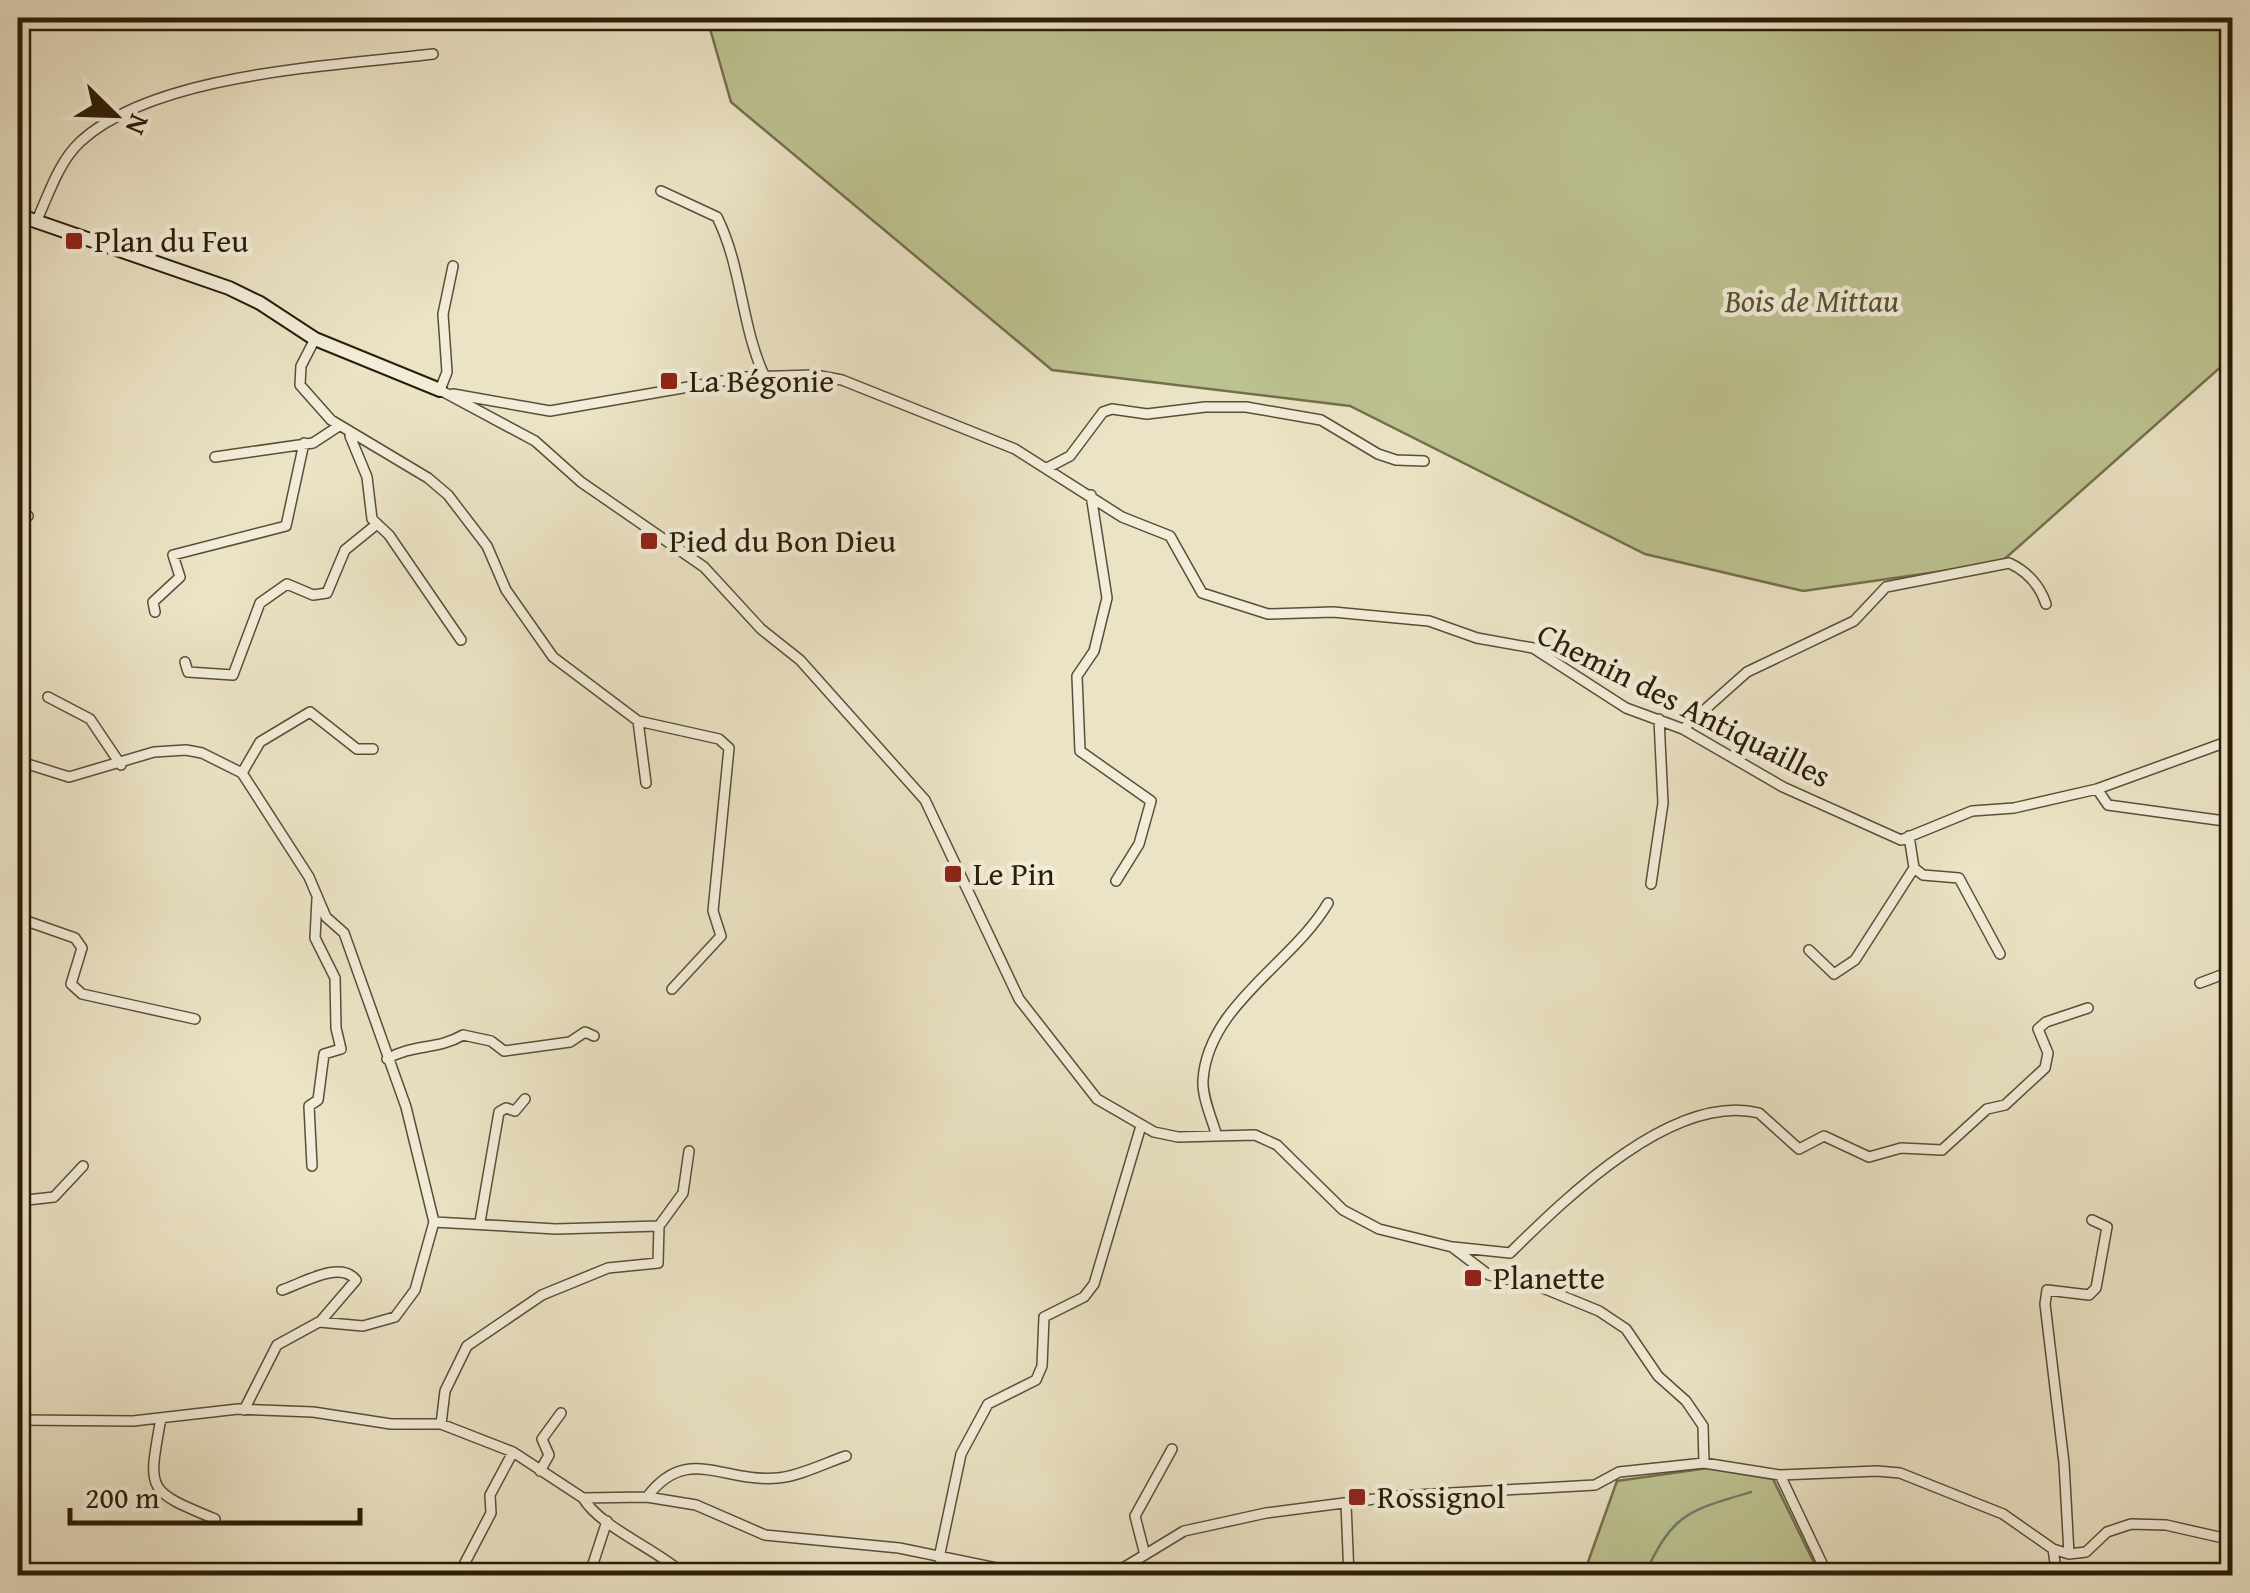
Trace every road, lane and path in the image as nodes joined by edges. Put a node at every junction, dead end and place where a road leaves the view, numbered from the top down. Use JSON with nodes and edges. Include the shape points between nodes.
{"nodes":[{"id":1,"x":432,"y":54,"type":"dead end"},
{"id":2,"x":661,"y":191,"type":"dead end"},
{"id":3,"x":18,"y":216,"type":"edge"},
{"id":4,"x":36,"y":222,"type":"junction"},
{"id":5,"x":453,"y":266,"type":"dead end"},
{"id":6,"x":315,"y":339,"type":"junction"},
{"id":7,"x":764,"y":376,"type":"junction"},
{"id":8,"x":446,"y":392,"type":"junction"},
{"id":9,"x":339,"y":426,"type":"junction"},
{"id":10,"x":349,"y":434,"type":"junction"},
{"id":11,"x":304,"y":443,"type":"junction"},
{"id":12,"x":215,"y":457,"type":"dead end"},
{"id":13,"x":1424,"y":460,"type":"dead end"},
{"id":14,"x":1050,"y":467,"type":"junction"},
{"id":15,"x":1091,"y":495,"type":"junction"},
{"id":16,"x":377,"y":524,"type":"junction"},
{"id":17,"x":2046,"y":604,"type":"dead end"},
{"id":18,"x":155,"y":612,"type":"dead end"},
{"id":19,"x":461,"y":640,"type":"dead end"},
{"id":20,"x":185,"y":662,"type":"dead end"},
{"id":21,"x":48,"y":697,"type":"dead end"},
{"id":22,"x":1659,"y":719,"type":"junction"},
{"id":23,"x":638,"y":721,"type":"junction"},
{"id":24,"x":1683,"y":729,"type":"junction"},
{"id":25,"x":2232,"y":740,"type":"edge"},
{"id":26,"x":373,"y":749,"type":"dead end"},
{"id":27,"x":18,"y":761,"type":"edge"},
{"id":28,"x":121,"y":765,"type":"junction"},
{"id":29,"x":242,"y":773,"type":"junction"},
{"id":30,"x":646,"y":783,"type":"dead end"},
{"id":31,"x":2097,"y":790,"type":"junction"},
{"id":32,"x":2232,"y":822,"type":"edge"},
{"id":33,"x":1909,"y":836,"type":"junction"},
{"id":34,"x":1914,"y":868,"type":"junction"},
{"id":35,"x":1116,"y":881,"type":"dead end"},
{"id":36,"x":1650,"y":884,"type":"dead end"},
{"id":37,"x":317,"y":896,"type":"junction"},
{"id":38,"x":1328,"y":903,"type":"dead end"},
{"id":39,"x":18,"y":918,"type":"edge"},
{"id":40,"x":1810,"y":950,"type":"dead end"},
{"id":41,"x":2000,"y":954,"type":"dead end"},
{"id":42,"x":2232,"y":971,"type":"edge"},
{"id":43,"x":2200,"y":983,"type":"dead end"},
{"id":44,"x":672,"y":989,"type":"dead end"},
{"id":45,"x":2088,"y":1008,"type":"dead end"},
{"id":46,"x":195,"y":1020,"type":"dead end"},
{"id":47,"x":594,"y":1036,"type":"dead end"},
{"id":48,"x":387,"y":1059,"type":"junction"},
{"id":49,"x":525,"y":1099,"type":"dead end"},
{"id":50,"x":1141,"y":1126,"type":"junction"},
{"id":51,"x":1216,"y":1133,"type":"junction"},
{"id":52,"x":690,"y":1151,"type":"dead end"},
{"id":53,"x":83,"y":1166,"type":"dead end"},
{"id":54,"x":312,"y":1166,"type":"dead end"},
{"id":55,"x":18,"y":1201,"type":"edge"},
{"id":56,"x":2092,"y":1220,"type":"dead end"},
{"id":57,"x":434,"y":1222,"type":"junction"},
{"id":58,"x":480,"y":1222,"type":"junction"},
{"id":59,"x":659,"y":1226,"type":"junction"},
{"id":60,"x":1452,"y":1247,"type":"junction"},
{"id":61,"x":282,"y":1290,"type":"dead end"},
{"id":62,"x":320,"y":1322,"type":"junction"},
{"id":63,"x":244,"y":1410,"type":"junction"},
{"id":64,"x":562,"y":1413,"type":"dead end"},
{"id":65,"x":161,"y":1418,"type":"junction"},
{"id":66,"x":18,"y":1420,"type":"edge"},
{"id":67,"x":441,"y":1424,"type":"junction"},
{"id":68,"x":1172,"y":1449,"type":"dead end"},
{"id":69,"x":513,"y":1452,"type":"junction"},
{"id":70,"x":846,"y":1456,"type":"dead end"},
{"id":71,"x":1704,"y":1463,"type":"junction"},
{"id":72,"x":540,"y":1471,"type":"junction"},
{"id":73,"x":1780,"y":1475,"type":"junction"},
{"id":74,"x":648,"y":1497,"type":"junction"},
{"id":75,"x":584,"y":1498,"type":"junction"},
{"id":76,"x":1346,"y":1504,"type":"junction"},
{"id":77,"x":215,"y":1519,"type":"dead end"},
{"id":78,"x":607,"y":1521,"type":"junction"},
{"id":79,"x":2232,"y":1540,"type":"edge"},
{"id":80,"x":2053,"y":1549,"type":"junction"},
{"id":81,"x":1145,"y":1554,"type":"junction"},
{"id":82,"x":2068,"y":1554,"type":"junction"},
{"id":83,"x":939,"y":1558,"type":"junction"},
{"id":84,"x":974,"y":1568,"type":"edge"},
{"id":85,"x":458,"y":1576,"type":"edge"},
{"id":86,"x":588,"y":1576,"type":"edge"},
{"id":87,"x":686,"y":1576,"type":"edge"},
{"id":88,"x":963,"y":1576,"type":"edge"},
{"id":89,"x":1036,"y":1576,"type":"edge"},
{"id":90,"x":1110,"y":1576,"type":"edge"},
{"id":91,"x":1349,"y":1576,"type":"edge"},
{"id":92,"x":1828,"y":1576,"type":"edge"},
{"id":93,"x":2057,"y":1576,"type":"edge"}],
"edges":[{"from":1,"to":4,"type":"street","via":[[220,82],[117,116],[78,144]]},
{"from":2,"to":7,"type":"street","via":[[717,216]]},
{"from":3,"to":4,"type":"street"},
{"from":4,"to":6,"type":"street","via":[[229,288]]},
{"from":5,"to":8,"type":"street","via":[[443,314]]},
{"from":6,"to":8,"type":"street"},
{"from":6,"to":9,"type":"street","via":[[300,384]]},
{"from":7,"to":8,"type":"street","name":"Chemin des Antiquailles","via":[[550,411]]},
{"from":7,"to":14,"type":"street","name":"Chemin des Antiquailles","via":[[842,380]]},
{"from":8,"to":50,"type":"street","via":[[535,441],[581,482],[704,568],[800,660],[924,800],[1033,1021],[1080,1083]]},
{"from":9,"to":10,"type":"street"},
{"from":9,"to":11,"type":"street"},
{"from":10,"to":16,"type":"street"},
{"from":10,"to":23,"type":"street","via":[[448,496],[487,546],[542,648]]},
{"from":11,"to":12,"type":"street"},
{"from":11,"to":18,"type":"street","via":[[286,526],[174,554],[180,577],[160,592]]},
{"from":13,"to":14,"type":"street","via":[[1378,454],[1322,420],[1205,407],[1103,412],[1070,456]]},
{"from":14,"to":15,"type":"street","name":"Chemin des Antiquailles"},
{"from":15,"to":22,"type":"street","name":"Chemin des Antiquailles","via":[[1122,517],[1170,536],[1202,593],[1268,614],[1333,612],[1429,622],[1533,648],[1626,708]]},
{"from":15,"to":35,"type":"street","via":[[1107,598],[1094,651],[1077,676],[1080,751],[1150,801],[1139,844]]},
{"from":16,"to":19,"type":"street"},
{"from":16,"to":20,"type":"street","via":[[345,550],[327,592],[313,595],[287,584],[260,604],[233,675],[199,676]]},
{"from":17,"to":24,"type":"street","via":[[2010,563],[1886,587],[1854,621],[1748,672]]},
{"from":21,"to":28,"type":"street","via":[[90,719]]},
{"from":22,"to":24,"type":"street","name":"Chemin des Antiquailles"},
{"from":22,"to":36,"type":"street","via":[[1663,802]]},
{"from":23,"to":30,"type":"street"},
{"from":23,"to":44,"type":"street","via":[[719,739],[729,748],[712,911],[720,936]]},
{"from":24,"to":33,"type":"street","name":"Chemin des Antiquailles","via":[[1783,787],[1890,836]]},
{"from":25,"to":31,"type":"street"},
{"from":26,"to":29,"type":"street","via":[[357,749],[310,712],[260,742]]},
{"from":27,"to":28,"type":"street","via":[[68,776]]},
{"from":28,"to":29,"type":"street","via":[[154,752],[186,750]]},
{"from":29,"to":37,"type":"street"},
{"from":31,"to":32,"type":"street","via":[[2108,805]]},
{"from":31,"to":33,"type":"street","via":[[1972,811]]},
{"from":33,"to":34,"type":"street"},
{"from":34,"to":40,"type":"street","via":[[1855,960],[1834,974]]},
{"from":34,"to":41,"type":"street","via":[[1959,878]]},
{"from":37,"to":48,"type":"street","via":[[326,918],[344,933]]},
{"from":37,"to":54,"type":"street","via":[[315,938],[335,978],[341,1050],[324,1054],[318,1100],[309,1106]]},
{"from":38,"to":51,"type":"street","via":[[1222,1023],[1211,1045],[1203,1082]]},
{"from":39,"to":46,"type":"street","via":[[75,938],[82,948],[71,984],[82,994]]},
{"from":42,"to":43,"type":"street"},
{"from":45,"to":60,"type":"street","via":[[2038,1029],[2049,1060],[2044,1068],[1942,1150],[1901,1148],[1869,1157],[1824,1136],[1799,1149],[1759,1113],[1709,1113],[1674,1124],[1568,1196],[1510,1252]]},
{"from":47,"to":48,"type":"street","via":[[585,1032],[570,1042],[504,1051],[463,1035],[446,1045],[406,1047]]},
{"from":48,"to":57,"type":"street"},
{"from":49,"to":58,"type":"street","via":[[515,1111],[499,1112]]},
{"from":50,"to":51,"type":"street","via":[[1178,1137]]},
{"from":50,"to":83,"type":"street","via":[[1094,1284],[1084,1297],[1044,1316],[1046,1341],[1036,1380],[988,1404],[961,1454]]},
{"from":51,"to":60,"type":"street","via":[[1245,1132],[1277,1145],[1343,1210],[1379,1229]]},
{"from":52,"to":59,"type":"street","via":[[683,1194]]},
{"from":53,"to":55,"type":"street","via":[[54,1198]]},
{"from":56,"to":82,"type":"street","via":[[2107,1227],[2096,1288],[2089,1295],[2047,1290],[2045,1304]]},
{"from":57,"to":58,"type":"street"},
{"from":57,"to":62,"type":"street","via":[[416,1290],[394,1318],[363,1326]]},
{"from":58,"to":59,"type":"street","via":[[556,1230]]},
{"from":59,"to":67,"type":"street","via":[[658,1262],[608,1268],[542,1295],[467,1346],[445,1391]]},
{"from":60,"to":71,"type":"street","via":[[1488,1275],[1538,1286],[1599,1310],[1626,1329],[1703,1426]]},
{"from":61,"to":62,"type":"street","via":[[344,1270],[352,1274],[350,1292]]},
{"from":62,"to":63,"type":"street","via":[[277,1345]]},
{"from":63,"to":65,"type":"street"},
{"from":63,"to":67,"type":"street"},
{"from":64,"to":72,"type":"street","via":[[542,1438],[549,1455]]},
{"from":65,"to":66,"type":"street"},
{"from":65,"to":77,"type":"street","via":[[150,1476],[156,1490]]},
{"from":67,"to":69,"type":"street"},
{"from":68,"to":81,"type":"street","via":[[1135,1516]]},
{"from":69,"to":72,"type":"street"},
{"from":69,"to":85,"type":"street"},
{"from":70,"to":74,"type":"street","via":[[781,1478],[689,1465],[663,1476]]},
{"from":71,"to":73,"type":"street"},
{"from":71,"to":76,"type":"street","via":[[1619,1472],[1595,1485]]},
{"from":72,"to":75,"type":"street"},
{"from":73,"to":80,"type":"street","via":[[1900,1473],[2003,1514]]},
{"from":73,"to":92,"type":"street"},
{"from":74,"to":75,"type":"street"},
{"from":74,"to":83,"type":"street","via":[[696,1505],[765,1535]]},
{"from":75,"to":78,"type":"street"},
{"from":76,"to":81,"type":"street","via":[[1184,1531]]},
{"from":76,"to":91,"type":"street"},
{"from":78,"to":86,"type":"street"},
{"from":78,"to":87,"type":"street"},
{"from":79,"to":82,"type":"street","via":[[2131,1524],[2107,1532],[2086,1552]]},
{"from":80,"to":82,"type":"street"},
{"from":80,"to":93,"type":"street"},
{"from":81,"to":90,"type":"street"},
{"from":83,"to":84,"type":"street"},
{"from":83,"to":88,"type":"street"},
{"from":84,"to":88,"type":"street"},
{"from":84,"to":89,"type":"street"}]}
